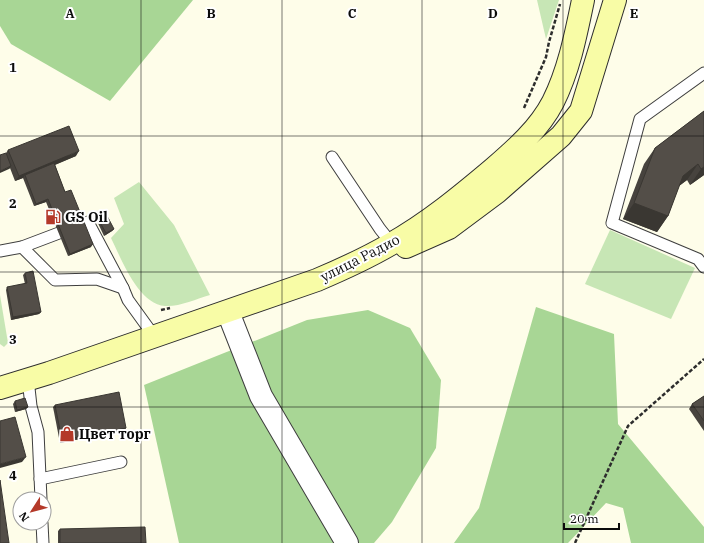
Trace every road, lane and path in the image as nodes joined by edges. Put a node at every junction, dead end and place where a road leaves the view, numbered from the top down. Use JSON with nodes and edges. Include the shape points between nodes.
{"nodes":[{"id":1,"x":561,"y":0,"type":"edge"},
{"id":2,"x":584,"y":0,"type":"edge"},
{"id":3,"x":615,"y":0,"type":"edge"},
{"id":4,"x":704,"y":73,"type":"edge"},
{"id":5,"x":523,"y":111,"type":"dead end"},
{"id":6,"x":332,"y":157,"type":"dead end"},
{"id":7,"x":392,"y":244,"type":"junction"},
{"id":8,"x":22,"y":247,"type":"junction"},
{"id":9,"x":0,"y":251,"type":"edge"},
{"id":10,"x":356,"y":264,"type":"junction"},
{"id":11,"x":704,"y":267,"type":"edge"},
{"id":12,"x":123,"y":288,"type":"junction"},
{"id":13,"x":176,"y":307,"type":"dead end"},
{"id":14,"x":161,"y":310,"type":"dead end"},
{"id":15,"x":228,"y":312,"type":"junction"},
{"id":16,"x":154,"y":336,"type":"junction"},
{"id":17,"x":704,"y":359,"type":"edge"},
{"id":18,"x":0,"y":370,"type":"edge"},
{"id":19,"x":26,"y":380,"type":"junction"},
{"id":20,"x":0,"y":388,"type":"edge"},
{"id":21,"x":121,"y":462,"type":"dead end"},
{"id":22,"x":40,"y":479,"type":"junction"},
{"id":23,"x":41,"y":491,"type":"edge"},
{"id":24,"x":42,"y":531,"type":"edge"},
{"id":25,"x":43,"y":543,"type":"edge"},
{"id":26,"x":347,"y":543,"type":"edge"},
{"id":27,"x":575,"y":543,"type":"edge"}],
"edges":[{"from":1,"to":5,"type":"path","via":[[546,57]]},
{"from":2,"to":7,"type":"main road","name":"улица Радио","via":[[560,86],[544,118],[517,148],[464,193]]},
{"from":3,"to":10,"type":"main road","via":[[581,111],[561,136],[496,193],[449,228],[405,248]]},
{"from":4,"to":11,"type":"lane","via":[[640,119],[612,223],[698,259]]},
{"from":6,"to":7,"type":"lane"},
{"from":7,"to":10,"type":"main road","name":"улица Радио"},
{"from":8,"to":9,"type":"lane"},
{"from":8,"to":12,"type":"lane","via":[[55,280],[97,278]]},
{"from":8,"to":12,"type":"lane","via":[[88,222]]},
{"from":10,"to":15,"type":"main road","name":"улица Радио"},
{"from":12,"to":16,"type":"lane","via":[[128,300]]},
{"from":13,"to":14,"type":"path"},
{"from":15,"to":16,"type":"main road","name":"улица Радио"},
{"from":15,"to":26,"type":"street","via":[[260,396]]},
{"from":16,"to":19,"type":"main road","name":"улица Радио"},
{"from":17,"to":27,"type":"path","via":[[628,426]]},
{"from":18,"to":19,"type":"main road"},
{"from":19,"to":20,"type":"main road","name":"улица Радио"},
{"from":19,"to":22,"type":"lane","via":[[38,432]]},
{"from":21,"to":22,"type":"lane"},
{"from":22,"to":23,"type":"lane"},
{"from":24,"to":25,"type":"lane"}]}
